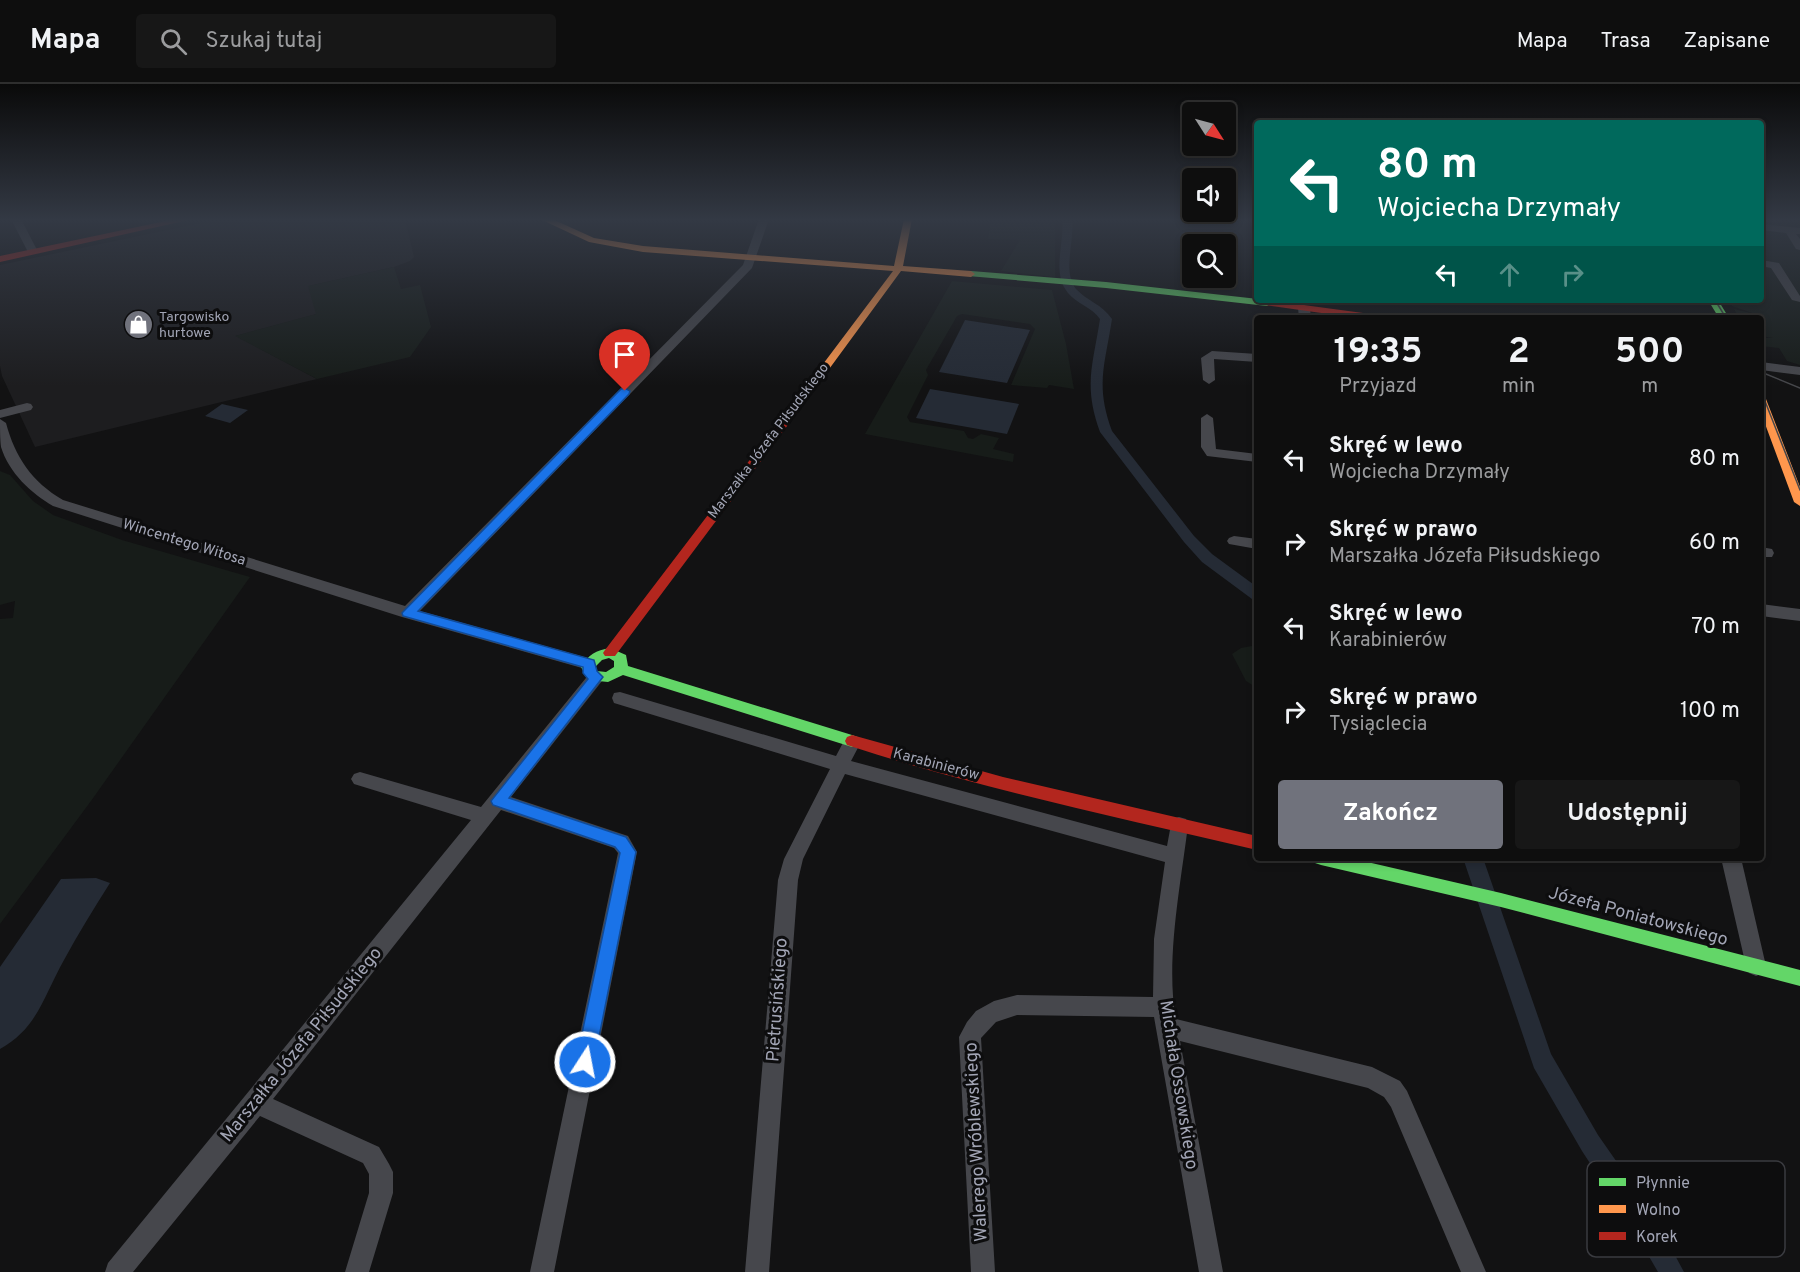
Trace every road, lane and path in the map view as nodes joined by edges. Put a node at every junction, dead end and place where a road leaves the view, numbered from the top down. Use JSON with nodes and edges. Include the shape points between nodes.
{"nodes":[{"id":1,"x":740,"y":274,"type":"edge"},
{"id":2,"x":894,"y":274,"type":"edge"},
{"id":3,"x":965,"y":274,"type":"edge"},
{"id":4,"x":1781,"y":274,"type":"edge"},
{"id":5,"x":1800,"y":299,"type":"edge"},
{"id":6,"x":1305,"y":313,"type":"edge"},
{"id":7,"x":1334,"y":315,"type":"edge"},
{"id":8,"x":1254,"y":358,"type":"edge"},
{"id":9,"x":1764,"y":366,"type":"edge"},
{"id":10,"x":1800,"y":371,"type":"edge"},
{"id":11,"x":1209,"y":380,"type":"dead end"},
{"id":12,"x":27,"y":406,"type":"dead end"},
{"id":13,"x":1764,"y":407,"type":"edge"},
{"id":14,"x":0,"y":414,"type":"edge"},
{"id":15,"x":1207,"y":418,"type":"dead end"},
{"id":16,"x":0,"y":423,"type":"edge"},
{"id":17,"x":1254,"y":458,"type":"edge"},
{"id":18,"x":1800,"y":502,"type":"edge"},
{"id":19,"x":1234,"y":541,"type":"dead end"},
{"id":20,"x":1254,"y":544,"type":"edge"},
{"id":21,"x":1764,"y":610,"type":"edge"},
{"id":22,"x":408,"y":613,"type":"junction"},
{"id":23,"x":1800,"y":615,"type":"edge"},
{"id":24,"x":610,"y":653,"type":"junction"},
{"id":25,"x":621,"y":669,"type":"junction"},
{"id":26,"x":593,"y":671,"type":"junction"},
{"id":27,"x":620,"y":698,"type":"dead end"},
{"id":28,"x":852,"y":742,"type":"junction"},
{"id":29,"x":840,"y":766,"type":"junction"},
{"id":30,"x":360,"y":779,"type":"dead end"},
{"id":31,"x":492,"y":809,"type":"junction"},
{"id":32,"x":1179,"y":825,"type":"junction"},
{"id":33,"x":1254,"y":842,"type":"edge"},
{"id":34,"x":1175,"y":856,"type":"junction"},
{"id":35,"x":1334,"y":861,"type":"edge"},
{"id":36,"x":1732,"y":861,"type":"edge"},
{"id":37,"x":1756,"y":966,"type":"junction"},
{"id":38,"x":1800,"y":978,"type":"edge"},
{"id":39,"x":1164,"y":1017,"type":"junction"},
{"id":40,"x":256,"y":1103,"type":"junction"},
{"id":41,"x":117,"y":1272,"type":"edge"},
{"id":42,"x":357,"y":1272,"type":"edge"},
{"id":43,"x":542,"y":1272,"type":"edge"},
{"id":44,"x":757,"y":1272,"type":"edge"},
{"id":45,"x":983,"y":1272,"type":"edge"},
{"id":46,"x":1211,"y":1272,"type":"edge"},
{"id":47,"x":1474,"y":1272,"type":"edge"}],
"edges":[{"from":1,"to":22,"type":"street"},
{"from":2,"to":24,"type":"main road","name":"Marszałka Józefa Piłsudskiego"},
{"from":3,"to":6,"type":"main road","via":[[1211,296]]},
{"from":4,"to":5,"type":"street"},
{"from":6,"to":7,"type":"main road"},
{"from":8,"to":11,"type":"street","via":[[1212,355],[1207,358]]},
{"from":9,"to":10,"type":"street"},
{"from":12,"to":14,"type":"street"},
{"from":13,"to":18,"type":"main road"},
{"from":15,"to":17,"type":"street","via":[[1208,447],[1212,453]]},
{"from":16,"to":22,"type":"street","name":"Wincentego Witosa","via":[[7,451],[17,468],[42,495],[58,503]]},
{"from":19,"to":20,"type":"street"},
{"from":21,"to":23,"type":"street"},
{"from":22,"to":26,"type":"street"},
{"from":24,"to":25,"type":"main road","via":[[621,658]]},
{"from":24,"to":26,"type":"main road","via":[[596,657]]},
{"from":25,"to":26,"type":"main road","via":[[610,677]]},
{"from":25,"to":28,"type":"main road","name":"Karabinierów"},
{"from":26,"to":31,"type":"street","name":"Marszałka Józefa Piłsudskiego"},
{"from":27,"to":29,"type":"street"},
{"from":28,"to":29,"type":"street","name":"Pietrusińskiego"},
{"from":28,"to":32,"type":"main road","name":"Karabinierów","via":[[1043,794]]},
{"from":29,"to":34,"type":"street","via":[[1017,817]]},
{"from":29,"to":44,"type":"street","name":"Pietrusińskiego","via":[[794,859],[788,880]]},
{"from":30,"to":31,"type":"street"},
{"from":31,"to":40,"type":"street","name":"Marszałka Józefa Piłsudskiego"},
{"from":31,"to":43,"type":"street","via":[[621,842],[628,852]]},
{"from":32,"to":33,"type":"main road","name":"Karabinierów"},
{"from":32,"to":34,"type":"street","name":"Michała Ossowskiego"},
{"from":34,"to":39,"type":"street","name":"Michała Ossowskiego","via":[[1164,939]]},
{"from":35,"to":37,"type":"main road","name":"Józefa Poniatowskiego"},
{"from":36,"to":37,"type":"street"},
{"from":37,"to":38,"type":"main road","name":"Józefa Poniatowskiego"},
{"from":39,"to":45,"type":"street","name":"Walerego Wróblewskiego","via":[[1017,1005],[977,1021],[970,1037]]},
{"from":39,"to":46,"type":"street","name":"Michała Ossowskiego"},
{"from":39,"to":47,"type":"street","name":"Walerego Wróblewskiego","via":[[1372,1078],[1392,1089]]},
{"from":40,"to":41,"type":"street","name":"Marszałka Józefa Piłsudskiego"},
{"from":40,"to":42,"type":"street","via":[[371,1155],[381,1172],[381,1194]]}]}
